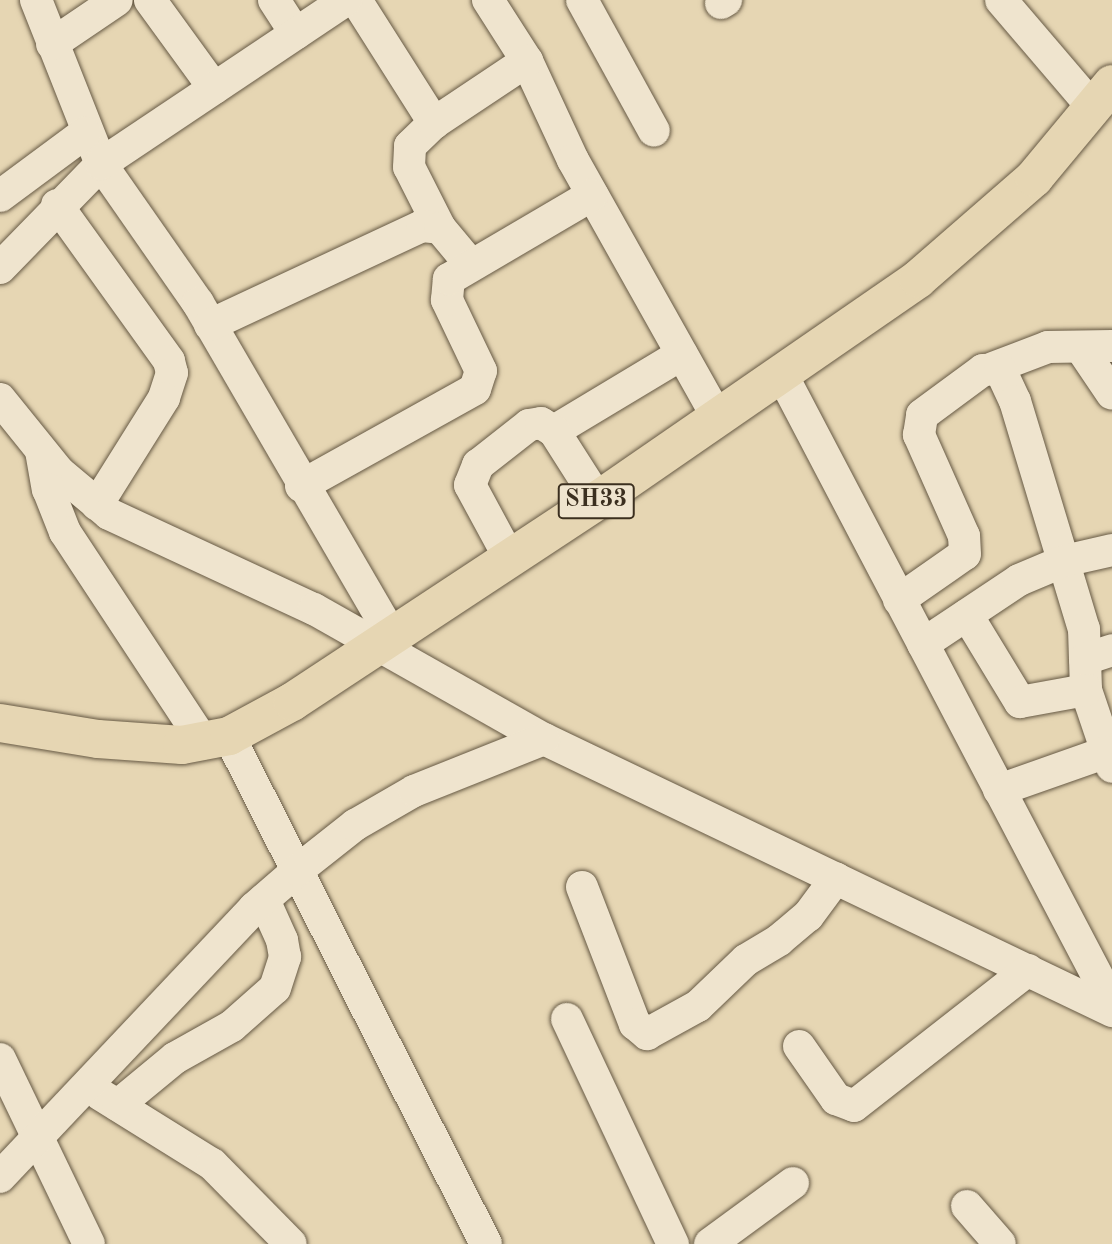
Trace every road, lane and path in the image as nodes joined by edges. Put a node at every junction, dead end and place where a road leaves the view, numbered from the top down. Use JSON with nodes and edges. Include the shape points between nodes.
{"nodes":[{"id":1,"x":36,"y":0,"type":"edge"},
{"id":2,"x":117,"y":0,"type":"edge"},
{"id":3,"x":150,"y":0,"type":"edge"},
{"id":4,"x":274,"y":0,"type":"edge"},
{"id":5,"x":346,"y":0,"type":"edge"},
{"id":6,"x":356,"y":0,"type":"edge"},
{"id":7,"x":488,"y":0,"type":"edge"},
{"id":8,"x":582,"y":0,"type":"edge"},
{"id":9,"x":1001,"y":0,"type":"edge"},
{"id":10,"x":296,"y":34,"type":"junction"},
{"id":11,"x":52,"y":44,"type":"junction"},
{"id":12,"x":527,"y":61,"type":"junction"},
{"id":13,"x":214,"y":88,"type":"junction"},
{"id":14,"x":1103,"y":97,"type":"edge"},
{"id":15,"x":434,"y":123,"type":"junction"},
{"id":16,"x":654,"y":131,"type":"dead end"},
{"id":17,"x":85,"y":133,"type":"junction"},
{"id":18,"x":101,"y":164,"type":"junction"},
{"id":19,"x":2,"y":191,"type":"edge"},
{"id":20,"x":592,"y":195,"type":"junction"},
{"id":21,"x":57,"y":205,"type":"junction"},
{"id":22,"x":440,"y":228,"type":"junction"},
{"id":23,"x":470,"y":264,"type":"junction"},
{"id":24,"x":0,"y":268,"type":"edge"},
{"id":25,"x":210,"y":325,"type":"junction"},
{"id":26,"x":1097,"y":347,"type":"edge"},
{"id":27,"x":682,"y":354,"type":"junction"},
{"id":28,"x":993,"y":368,"type":"junction"},
{"id":29,"x":780,"y":373,"type":"junction"},
{"id":30,"x":1112,"y":394,"type":"edge"},
{"id":31,"x":0,"y":399,"type":"edge"},
{"id":32,"x":717,"y":416,"type":"junction"},
{"id":33,"x":554,"y":431,"type":"junction"},
{"id":34,"x":41,"y":449,"type":"junction"},
{"id":35,"x":300,"y":486,"type":"junction"},
{"id":36,"x":598,"y":500,"type":"junction"},
{"id":37,"x":97,"y":505,"type":"junction"},
{"id":38,"x":1112,"y":550,"type":"edge"},
{"id":39,"x":510,"y":559,"type":"junction"},
{"id":40,"x":1064,"y":561,"type":"junction"},
{"id":41,"x":899,"y":600,"type":"junction"},
{"id":42,"x":967,"y":615,"type":"junction"},
{"id":43,"x":387,"y":642,"type":"junction"},
{"id":44,"x":923,"y":644,"type":"junction"},
{"id":45,"x":1099,"y":655,"type":"edge"},
{"id":46,"x":1086,"y":690,"type":"junction"},
{"id":47,"x":0,"y":723,"type":"edge"},
{"id":48,"x":216,"y":739,"type":"junction"},
{"id":49,"x":544,"y":739,"type":"junction"},
{"id":50,"x":1109,"y":759,"type":"edge"},
{"id":51,"x":999,"y":790,"type":"junction"},
{"id":52,"x":298,"y":870,"type":"junction"},
{"id":53,"x":836,"y":878,"type":"junction"},
{"id":54,"x":582,"y":887,"type":"dead end"},
{"id":55,"x":264,"y":900,"type":"junction"},
{"id":56,"x":1028,"y":970,"type":"junction"},
{"id":57,"x":1112,"y":1004,"type":"edge"},
{"id":58,"x":1112,"y":1011,"type":"edge"},
{"id":59,"x":567,"y":1019,"type":"dead end"},
{"id":60,"x":799,"y":1046,"type":"dead end"},
{"id":61,"x":0,"y":1059,"type":"edge"},
{"id":62,"x":89,"y":1087,"type":"junction"},
{"id":63,"x":118,"y":1105,"type":"junction"},
{"id":64,"x":40,"y":1136,"type":"junction"},
{"id":65,"x":0,"y":1177,"type":"edge"},
{"id":66,"x":793,"y":1183,"type":"dead end"},
{"id":67,"x":967,"y":1206,"type":"dead end"},
{"id":68,"x":89,"y":1244,"type":"edge"},
{"id":69,"x":291,"y":1244,"type":"edge"},
{"id":70,"x":486,"y":1244,"type":"edge"},
{"id":71,"x":673,"y":1244,"type":"edge"},
{"id":72,"x":710,"y":1244,"type":"edge"},
{"id":73,"x":1000,"y":1244,"type":"edge"}],
"edges":[{"from":1,"to":11,"type":"street"},
{"from":2,"to":11,"type":"street"},
{"from":3,"to":13,"type":"street"},
{"from":4,"to":10,"type":"street"},
{"from":5,"to":10,"type":"street"},
{"from":6,"to":15,"type":"street"},
{"from":7,"to":12,"type":"street"},
{"from":8,"to":16,"type":"street"},
{"from":9,"to":14,"type":"street"},
{"from":10,"to":13,"type":"street"},
{"from":11,"to":17,"type":"street"},
{"from":12,"to":15,"type":"street"},
{"from":12,"to":20,"type":"street"},
{"from":13,"to":18,"type":"street"},
{"from":14,"to":29,"type":"main road","number":"SH33","via":[[1034,178],[961,245]]},
{"from":15,"to":22,"type":"street","via":[[410,146],[407,158]]},
{"from":17,"to":18,"type":"street"},
{"from":17,"to":19,"type":"street"},
{"from":18,"to":21,"type":"street"},
{"from":18,"to":25,"type":"street"},
{"from":20,"to":23,"type":"street"},
{"from":20,"to":27,"type":"street"},
{"from":21,"to":24,"type":"street"},
{"from":21,"to":37,"type":"street","via":[[169,361],[172,373],[164,398]]},
{"from":22,"to":23,"type":"street"},
{"from":22,"to":25,"type":"street","via":[[422,226]]},
{"from":23,"to":35,"type":"street","via":[[449,279],[445,289],[454,319],[478,362],[480,381],[475,389]]},
{"from":25,"to":35,"type":"street"},
{"from":26,"to":28,"type":"street","via":[[1048,346]]},
{"from":26,"to":30,"type":"street"},
{"from":27,"to":32,"type":"street"},
{"from":27,"to":33,"type":"street"},
{"from":28,"to":40,"type":"street","via":[[1009,382]]},
{"from":28,"to":41,"type":"street","via":[[983,370],[927,409],[919,423],[919,435],[966,545],[959,561]]},
{"from":29,"to":32,"type":"main road","number":"SH33"},
{"from":29,"to":41,"type":"street"},
{"from":31,"to":34,"type":"street"},
{"from":32,"to":36,"type":"main road","number":"SH33"},
{"from":33,"to":36,"type":"street"},
{"from":33,"to":39,"type":"street","via":[[541,423],[529,425],[493,451],[472,475],[473,496]]},
{"from":34,"to":37,"type":"street"},
{"from":34,"to":48,"type":"street","via":[[48,489],[65,532]]},
{"from":35,"to":43,"type":"street"},
{"from":36,"to":39,"type":"main road","number":"SH33"},
{"from":37,"to":43,"type":"street"},
{"from":38,"to":40,"type":"street"},
{"from":39,"to":43,"type":"main road","number":"SH33"},
{"from":40,"to":42,"type":"street","via":[[1018,580]]},
{"from":40,"to":45,"type":"street","via":[[1084,629]]},
{"from":41,"to":44,"type":"street"},
{"from":42,"to":44,"type":"street"},
{"from":42,"to":46,"type":"street","via":[[1020,702]]},
{"from":43,"to":48,"type":"main road","number":"SH33"},
{"from":43,"to":49,"type":"street"},
{"from":44,"to":51,"type":"street"},
{"from":45,"to":46,"type":"street"},
{"from":46,"to":50,"type":"street"},
{"from":47,"to":48,"type":"main road","via":[[98,739]]},
{"from":48,"to":52,"type":"street"},
{"from":49,"to":52,"type":"street","via":[[414,791],[355,825]]},
{"from":49,"to":53,"type":"street"},
{"from":50,"to":51,"type":"street"},
{"from":51,"to":57,"type":"street"},
{"from":52,"to":55,"type":"street"},
{"from":52,"to":70,"type":"street"},
{"from":53,"to":54,"type":"street","via":[[808,916],[779,940],[746,960],[698,1006],[647,1034],[635,1024]]},
{"from":53,"to":56,"type":"street"},
{"from":55,"to":62,"type":"street"},
{"from":55,"to":63,"type":"street","via":[[285,957],[275,988],[232,1026],[175,1058]]},
{"from":56,"to":58,"type":"street"},
{"from":56,"to":60,"type":"street","via":[[853,1106],[836,1099]]},
{"from":59,"to":71,"type":"street"},
{"from":61,"to":64,"type":"street"},
{"from":62,"to":63,"type":"street"},
{"from":62,"to":64,"type":"street"},
{"from":63,"to":69,"type":"street","via":[[212,1164]]},
{"from":64,"to":65,"type":"street"},
{"from":64,"to":68,"type":"street"},
{"from":66,"to":72,"type":"street"},
{"from":67,"to":73,"type":"street"}]}
